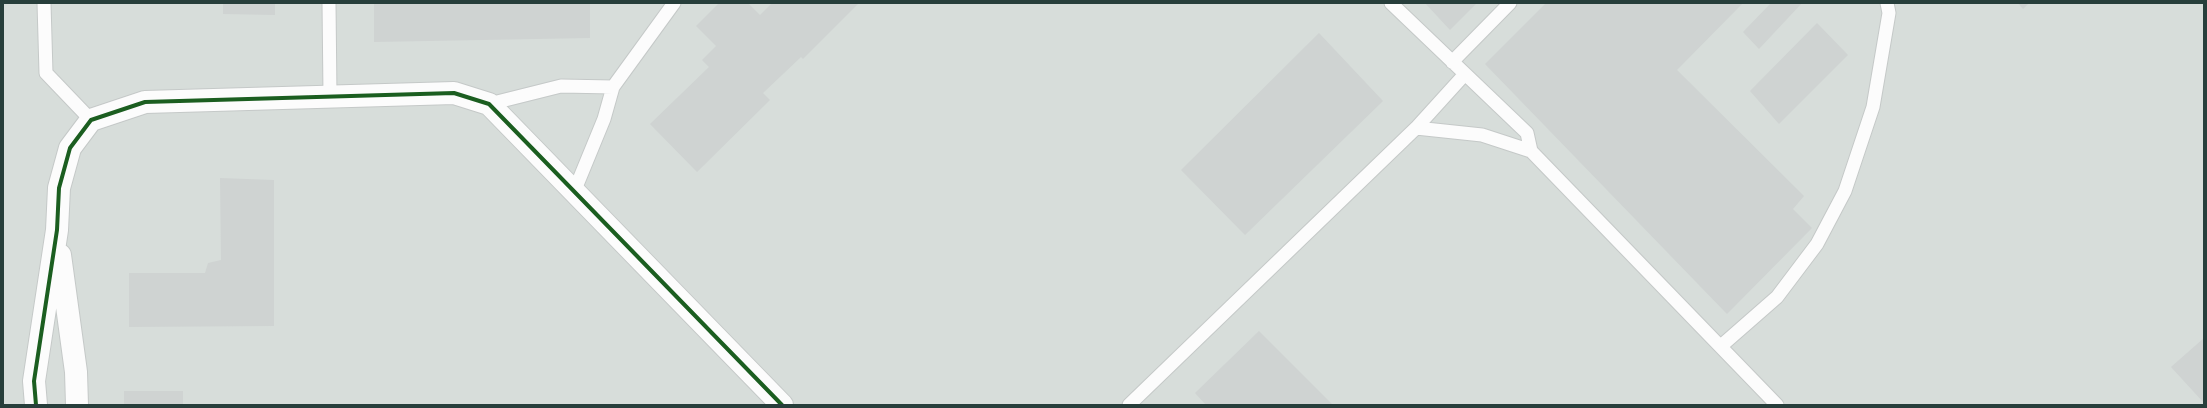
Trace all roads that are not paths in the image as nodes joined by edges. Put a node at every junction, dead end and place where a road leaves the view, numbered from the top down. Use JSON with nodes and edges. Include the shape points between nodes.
{"nodes":[{"id":1,"x":44,"y":3,"type":"edge"},
{"id":2,"x":329,"y":3,"type":"edge"},
{"id":3,"x":674,"y":3,"type":"edge"},
{"id":4,"x":1392,"y":3,"type":"edge"},
{"id":5,"x":1510,"y":3,"type":"edge"},
{"id":6,"x":1887,"y":3,"type":"edge"},
{"id":7,"x":1452,"y":62,"type":"junction"},
{"id":8,"x":1465,"y":74,"type":"junction"},
{"id":9,"x":613,"y":87,"type":"junction"},
{"id":10,"x":330,"y":95,"type":"junction"},
{"id":11,"x":489,"y":104,"type":"junction"},
{"id":12,"x":91,"y":120,"type":"junction"},
{"id":13,"x":1416,"y":128,"type":"junction"},
{"id":14,"x":1531,"y":151,"type":"junction"},
{"id":15,"x":574,"y":192,"type":"junction"},
{"id":16,"x":57,"y":230,"type":"junction"},
{"id":17,"x":1721,"y":346,"type":"junction"},
{"id":18,"x":36,"y":405,"type":"edge"},
{"id":19,"x":77,"y":405,"type":"edge"},
{"id":20,"x":782,"y":405,"type":"edge"},
{"id":21,"x":1129,"y":405,"type":"edge"},
{"id":22,"x":1777,"y":405,"type":"edge"}],
"edges":[{"from":1,"to":12,"type":"lane","via":[[46,72]]},
{"from":2,"to":10,"type":"lane"},
{"from":3,"to":9,"type":"lane"},
{"from":4,"to":7,"type":"lane"},
{"from":5,"to":7,"type":"lane"},
{"from":6,"to":17,"type":"lane","via":[[1889,13],[1874,107],[1845,191],[1817,244],[1777,297]]},
{"from":7,"to":8,"type":"lane"},
{"from":8,"to":13,"type":"lane"},
{"from":8,"to":14,"type":"lane","via":[[1527,133]]},
{"from":9,"to":11,"type":"lane","via":[[562,86]]},
{"from":9,"to":15,"type":"lane","via":[[604,119]]},
{"from":10,"to":11,"type":"street","via":[[454,93]]},
{"from":10,"to":12,"type":"street","via":[[145,102]]},
{"from":11,"to":15,"type":"street"},
{"from":12,"to":16,"type":"street","via":[[70,148],[59,188]]},
{"from":13,"to":14,"type":"lane","via":[[1482,135]]},
{"from":13,"to":21,"type":"lane"},
{"from":14,"to":17,"type":"lane"},
{"from":15,"to":20,"type":"street"},
{"from":16,"to":18,"type":"street","via":[[34,381]]},
{"from":16,"to":19,"type":"street","via":[[76,372]]},
{"from":17,"to":22,"type":"lane"}]}
